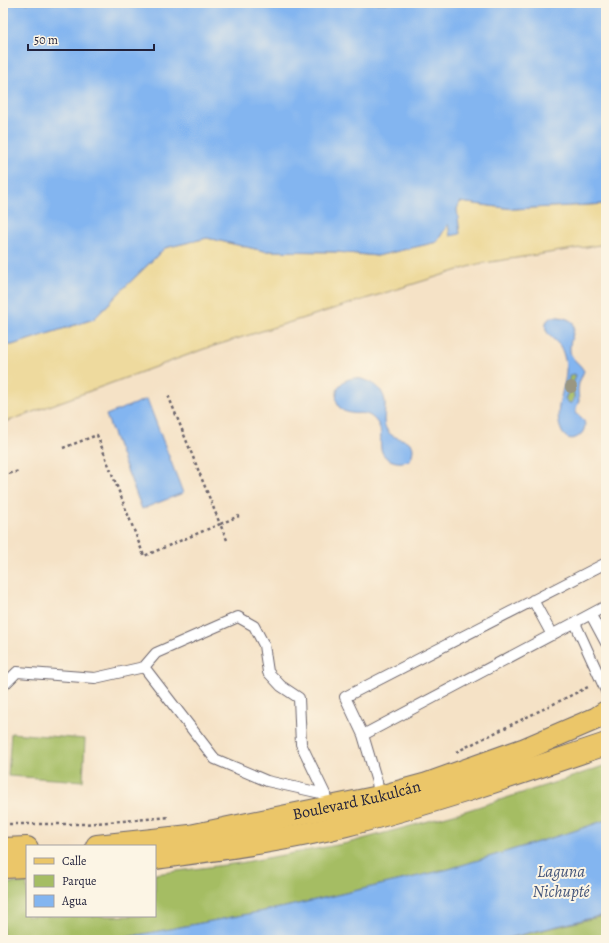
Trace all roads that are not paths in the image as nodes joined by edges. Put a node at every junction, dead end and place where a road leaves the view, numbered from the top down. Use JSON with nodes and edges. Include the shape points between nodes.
{"nodes":[{"id":1,"x":606,"y":563,"type":"edge"},
{"id":2,"x":533,"y":600,"type":"junction"},
{"id":3,"x":606,"y":606,"type":"edge"},
{"id":4,"x":591,"y":614,"type":"junction"},
{"id":5,"x":575,"y":623,"type":"junction"},
{"id":6,"x":552,"y":635,"type":"junction"},
{"id":7,"x":606,"y":643,"type":"edge"},
{"id":8,"x":144,"y":667,"type":"junction"},
{"id":9,"x":3,"y":686,"type":"edge"},
{"id":10,"x":606,"y":691,"type":"edge"},
{"id":11,"x":606,"y":712,"type":"edge"},
{"id":12,"x":363,"y":735,"type":"junction"},
{"id":13,"x":606,"y":744,"type":"edge"},
{"id":14,"x":379,"y":797,"type":"junction"},
{"id":15,"x":326,"y":802,"type":"junction"},
{"id":16,"x":105,"y":845,"type":"edge"},
{"id":17,"x":3,"y":848,"type":"edge"},
{"id":18,"x":26,"y":848,"type":"edge"},
{"id":19,"x":156,"y":858,"type":"edge"},
{"id":20,"x":26,"y":866,"type":"edge"},
{"id":21,"x":3,"y":867,"type":"edge"}],
"edges":[{"from":1,"to":2,"type":"lane"},
{"from":2,"to":6,"type":"lane"},
{"from":2,"to":12,"type":"lane","via":[[346,697]]},
{"from":3,"to":4,"type":"lane"},
{"from":4,"to":5,"type":"lane"},
{"from":4,"to":7,"type":"lane"},
{"from":5,"to":6,"type":"lane"},
{"from":5,"to":10,"type":"lane"},
{"from":6,"to":12,"type":"lane"},
{"from":8,"to":9,"type":"lane","via":[[95,678],[17,672]]},
{"from":8,"to":15,"type":"lane","via":[[215,759]]},
{"from":8,"to":15,"type":"lane","via":[[156,653],[238,617],[254,626],[264,645],[268,672],[281,686],[299,698],[301,744]]},
{"from":11,"to":14,"type":"main road","name":"Boulevard Kukulcán","via":[[525,749],[427,784]]},
{"from":12,"to":14,"type":"lane"},
{"from":13,"to":19,"type":"main road","name":"Boulevard Kukulcán","via":[[448,797],[345,825],[249,845]]},
{"from":14,"to":15,"type":"main road","name":"Boulevard Kukulcán"},
{"from":15,"to":16,"type":"main road","name":"Boulevard Kukulcán","via":[[190,836]]},
{"from":17,"to":18,"type":"main road"},
{"from":20,"to":21,"type":"main road"}]}
